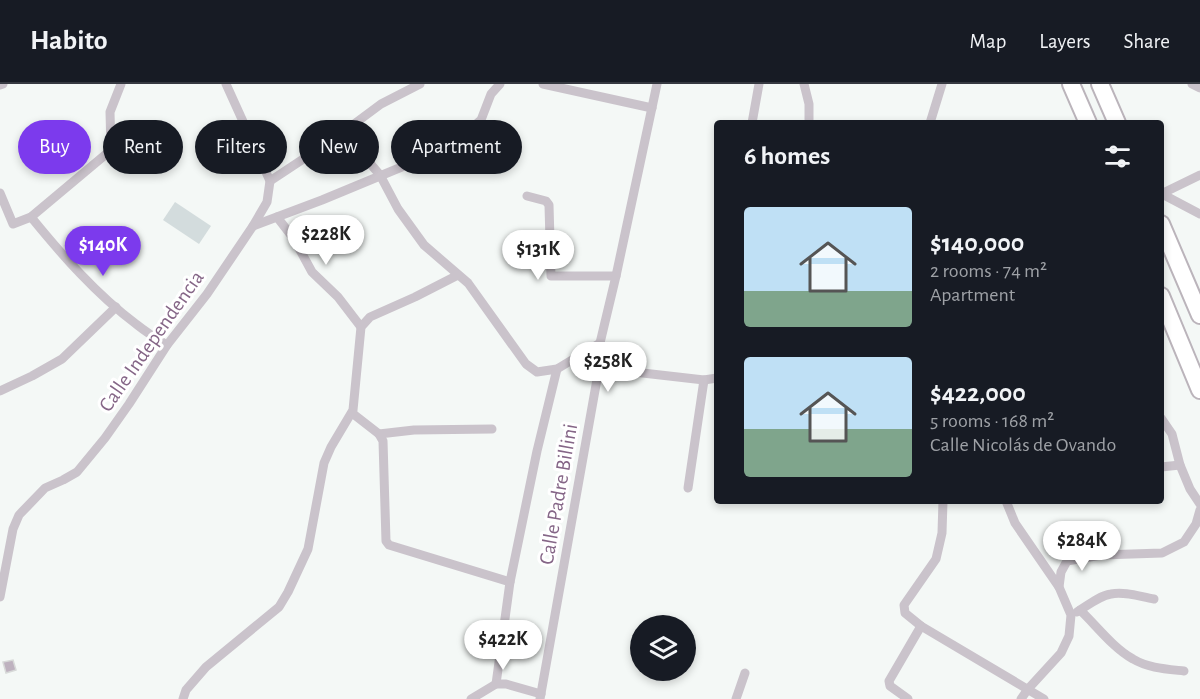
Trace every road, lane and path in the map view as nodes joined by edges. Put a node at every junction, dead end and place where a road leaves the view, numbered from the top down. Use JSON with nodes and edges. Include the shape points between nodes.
{"nodes":[{"id":1,"x":121,"y":84,"type":"edge"},
{"id":2,"x":226,"y":84,"type":"edge"},
{"id":3,"x":420,"y":84,"type":"edge"},
{"id":4,"x":500,"y":84,"type":"edge"},
{"id":5,"x":543,"y":84,"type":"edge"},
{"id":6,"x":657,"y":84,"type":"edge"},
{"id":7,"x":759,"y":84,"type":"edge"},
{"id":8,"x":804,"y":84,"type":"edge"},
{"id":9,"x":942,"y":84,"type":"edge"},
{"id":10,"x":1071,"y":84,"type":"edge"},
{"id":11,"x":1100,"y":84,"type":"edge"},
{"id":12,"x":1192,"y":84,"type":"edge"},
{"id":13,"x":1200,"y":88,"type":"edge"},
{"id":14,"x":652,"y":108,"type":"junction"},
{"id":15,"x":360,"y":120,"type":"edge"},
{"id":16,"x":753,"y":120,"type":"edge"},
{"id":17,"x":809,"y":120,"type":"edge"},
{"id":18,"x":931,"y":120,"type":"edge"},
{"id":19,"x":1087,"y":120,"type":"edge"},
{"id":20,"x":1116,"y":120,"type":"edge"},
{"id":21,"x":299,"y":162,"type":"edge"},
{"id":22,"x":380,"y":175,"type":"junction"},
{"id":23,"x":1200,"y":175,"type":"edge"},
{"id":24,"x":270,"y":181,"type":"junction"},
{"id":25,"x":0,"y":193,"type":"edge"},
{"id":26,"x":1164,"y":193,"type":"edge"},
{"id":27,"x":527,"y":196,"type":"dead end"},
{"id":28,"x":1164,"y":196,"type":"edge"},
{"id":29,"x":1200,"y":214,"type":"edge"},
{"id":30,"x":31,"y":217,"type":"junction"},
{"id":31,"x":277,"y":217,"type":"junction"},
{"id":32,"x":253,"y":226,"type":"junction"},
{"id":33,"x":1164,"y":231,"type":"edge"},
{"id":34,"x":458,"y":275,"type":"junction"},
{"id":35,"x":616,"y":276,"type":"junction"},
{"id":36,"x":1164,"y":303,"type":"edge"},
{"id":37,"x":116,"y":307,"type":"junction"},
{"id":38,"x":1200,"y":315,"type":"edge"},
{"id":39,"x":361,"y":327,"type":"junction"},
{"id":40,"x":600,"y":344,"type":"junction"},
{"id":41,"x":167,"y":345,"type":"junction"},
{"id":42,"x":599,"y":368,"type":"junction"},
{"id":43,"x":558,"y":369,"type":"junction"},
{"id":44,"x":714,"y":378,"type":"edge"},
{"id":45,"x":705,"y":380,"type":"junction"},
{"id":46,"x":1200,"y":390,"type":"edge"},
{"id":47,"x":0,"y":391,"type":"edge"},
{"id":48,"x":352,"y":413,"type":"junction"},
{"id":49,"x":1164,"y":422,"type":"edge"},
{"id":50,"x":492,"y":429,"type":"dead end"},
{"id":51,"x":379,"y":434,"type":"junction"},
{"id":52,"x":1180,"y":465,"type":"junction"},
{"id":53,"x":1164,"y":467,"type":"edge"},
{"id":54,"x":688,"y":488,"type":"dead end"},
{"id":55,"x":943,"y":504,"type":"edge"},
{"id":56,"x":1007,"y":504,"type":"edge"},
{"id":57,"x":1200,"y":504,"type":"edge"},
{"id":58,"x":1200,"y":510,"type":"edge"},
{"id":59,"x":510,"y":582,"type":"junction"},
{"id":60,"x":1059,"y":587,"type":"junction"},
{"id":61,"x":0,"y":597,"type":"edge"},
{"id":62,"x":1154,"y":599,"type":"dead end"},
{"id":63,"x":1080,"y":610,"type":"junction"},
{"id":64,"x":1071,"y":615,"type":"junction"},
{"id":65,"x":921,"y":626,"type":"junction"},
{"id":66,"x":1184,"y":671,"type":"dead end"},
{"id":67,"x":745,"y":673,"type":"dead end"},
{"id":68,"x":496,"y":684,"type":"junction"},
{"id":69,"x":1029,"y":689,"type":"junction"},
{"id":70,"x":540,"y":696,"type":"edge"},
{"id":71,"x":183,"y":699,"type":"edge"},
{"id":72,"x":471,"y":699,"type":"edge"},
{"id":73,"x":736,"y":699,"type":"edge"},
{"id":74,"x":908,"y":699,"type":"edge"},
{"id":75,"x":1022,"y":699,"type":"edge"},
{"id":76,"x":1044,"y":699,"type":"edge"}],
"edges":[{"from":1,"to":30,"type":"street","via":[[110,112],[111,150]]},
{"from":2,"to":24,"type":"street"},
{"from":3,"to":15,"type":"street"},
{"from":4,"to":22,"type":"street","via":[[491,94],[481,120],[466,133],[433,153]]},
{"from":5,"to":14,"type":"street"},
{"from":6,"to":14,"type":"street","name":"Calle Padre Billini"},
{"from":7,"to":16,"type":"street"},
{"from":8,"to":17,"type":"street"},
{"from":9,"to":18,"type":"street"},
{"from":10,"to":19,"type":"highway"},
{"from":11,"to":20,"type":"highway"},
{"from":12,"to":13,"type":"street"},
{"from":14,"to":35,"type":"street","name":"Calle Padre Billini"},
{"from":21,"to":24,"type":"street"},
{"from":22,"to":31,"type":"street"},
{"from":22,"to":34,"type":"street","via":[[424,245]]},
{"from":23,"to":26,"type":"street"},
{"from":24,"to":32,"type":"street","name":"Calle Independencia","via":[[267,202]]},
{"from":25,"to":30,"type":"street","via":[[13,224]]},
{"from":27,"to":35,"type":"street","via":[[549,205],[551,276]]},
{"from":28,"to":29,"type":"street"},
{"from":30,"to":37,"type":"street"},
{"from":31,"to":32,"type":"street"},
{"from":31,"to":39,"type":"street","via":[[312,272]]},
{"from":32,"to":41,"type":"street","name":"Calle Independencia"},
{"from":33,"to":38,"type":"highway"},
{"from":34,"to":39,"type":"street","via":[[369,317]]},
{"from":34,"to":43,"type":"street","via":[[468,283],[526,364],[537,372]]},
{"from":35,"to":40,"type":"street","name":"Calle Padre Billini"},
{"from":36,"to":46,"type":"highway"},
{"from":37,"to":41,"type":"street"},
{"from":37,"to":47,"type":"street","via":[[62,359]]},
{"from":39,"to":48,"type":"street"},
{"from":40,"to":42,"type":"street","name":"Calle Padre Billini"},
{"from":40,"to":43,"type":"street"},
{"from":41,"to":61,"type":"street","name":"Calle Independencia","via":[[105,438],[77,472],[45,488],[19,515]]},
{"from":42,"to":45,"type":"street"},
{"from":42,"to":70,"type":"street","name":"Calle Padre Billini"},
{"from":43,"to":59,"type":"street"},
{"from":44,"to":45,"type":"street"},
{"from":45,"to":54,"type":"street"},
{"from":48,"to":51,"type":"street"},
{"from":48,"to":71,"type":"street","via":[[324,463],[308,549],[288,592],[279,607],[206,667]]},
{"from":49,"to":52,"type":"street","via":[[1172,434]]},
{"from":50,"to":51,"type":"street"},
{"from":51,"to":59,"type":"street","via":[[384,451],[388,545]]},
{"from":52,"to":53,"type":"street"},
{"from":52,"to":57,"type":"street"},
{"from":55,"to":65,"type":"street","via":[[936,559],[904,605],[905,613]]},
{"from":56,"to":60,"type":"street","via":[[1015,523]]},
{"from":58,"to":60,"type":"street","via":[[1184,542],[1162,553],[1101,555],[1067,561]]},
{"from":59,"to":68,"type":"street"},
{"from":60,"to":64,"type":"street"},
{"from":62,"to":63,"type":"street","via":[[1110,594]]},
{"from":63,"to":64,"type":"street"},
{"from":63,"to":66,"type":"street","via":[[1133,659]]},
{"from":64,"to":69,"type":"street","via":[[1061,653]]},
{"from":65,"to":69,"type":"street"},
{"from":65,"to":74,"type":"street","via":[[889,681]]},
{"from":67,"to":73,"type":"street"},
{"from":68,"to":70,"type":"street"},
{"from":68,"to":72,"type":"street"},
{"from":69,"to":75,"type":"street"},
{"from":69,"to":76,"type":"street"}]}
